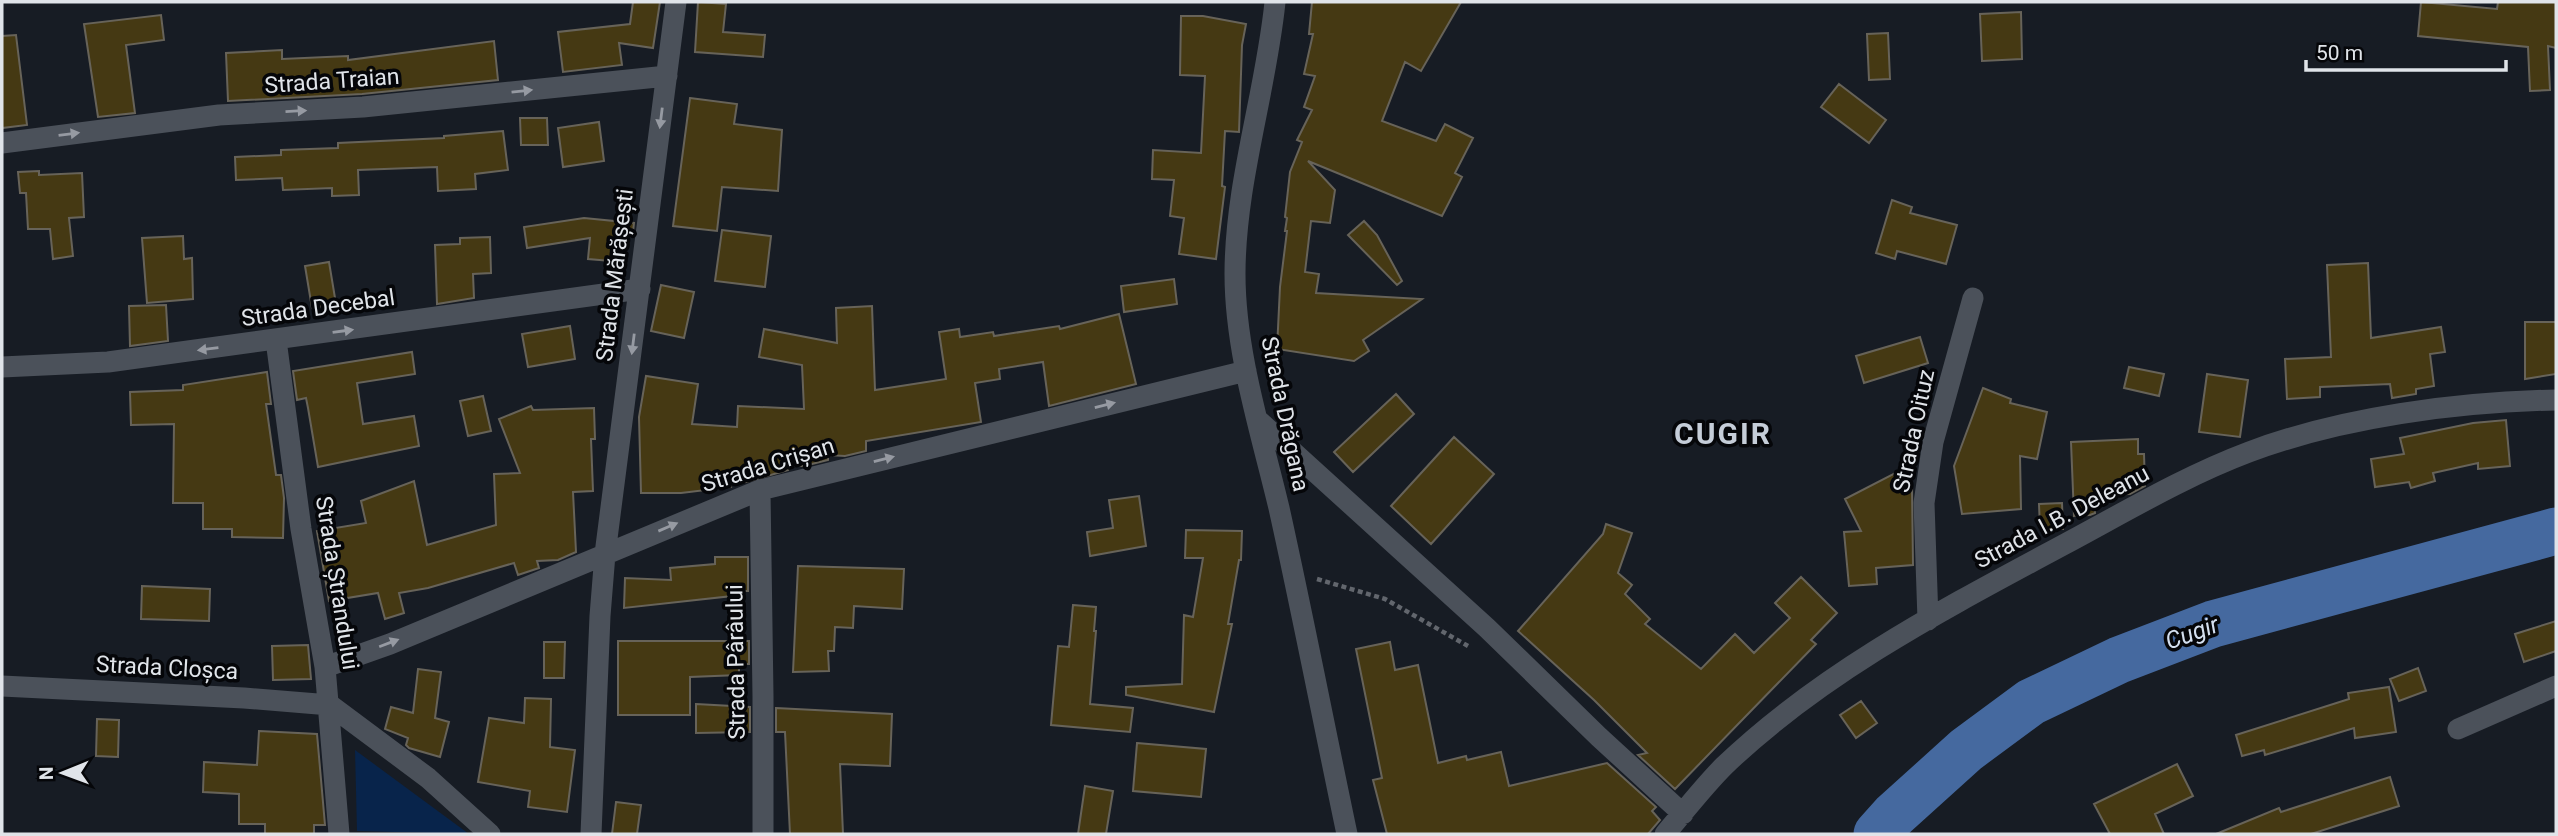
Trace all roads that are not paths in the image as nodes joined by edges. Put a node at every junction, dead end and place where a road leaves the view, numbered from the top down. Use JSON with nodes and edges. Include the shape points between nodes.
{"nodes":[{"id":1,"x":676,"y":2,"type":"edge"},
{"id":2,"x":1275,"y":2,"type":"edge"},
{"id":3,"x":667,"y":76,"type":"junction"},
{"id":4,"x":2,"y":143,"type":"edge"},
{"id":5,"x":640,"y":289,"type":"junction"},
{"id":6,"x":1973,"y":298,"type":"dead end"},
{"id":7,"x":276,"y":340,"type":"junction"},
{"id":8,"x":2,"y":367,"type":"edge"},
{"id":9,"x":1246,"y":371,"type":"junction"},
{"id":10,"x":2556,"y":400,"type":"edge"},
{"id":11,"x":1259,"y":421,"type":"junction"},
{"id":12,"x":760,"y":490,"type":"junction"},
{"id":13,"x":605,"y":554,"type":"junction"},
{"id":14,"x":1928,"y":620,"type":"junction"},
{"id":15,"x":325,"y":667,"type":"junction"},
{"id":16,"x":2,"y":686,"type":"edge"},
{"id":17,"x":2556,"y":686,"type":"edge"},
{"id":18,"x":330,"y":705,"type":"junction"},
{"id":19,"x":2458,"y":729,"type":"dead end"},
{"id":20,"x":1683,"y":814,"type":"junction"},
{"id":21,"x":339,"y":834,"type":"edge"},
{"id":22,"x":491,"y":834,"type":"edge"},
{"id":23,"x":591,"y":834,"type":"edge"},
{"id":24,"x":763,"y":834,"type":"edge"},
{"id":25,"x":1347,"y":834,"type":"edge"},
{"id":26,"x":1665,"y":834,"type":"edge"}],
"edges":[{"from":1,"to":3,"type":"street","name":"Strada Mărășești"},
{"from":2,"to":9,"type":"street","name":"Strada Drăgana","via":[[1237,228],[1235,275]]},
{"from":4,"to":3,"type":"street","name":"Strada Traian","one_way":true,"via":[[219,115],[363,107]]},
{"from":3,"to":5,"type":"street","name":"Strada Mărășești","one_way":true},
{"from":7,"to":5,"type":"street","name":"Strada Decebal","one_way":true},
{"from":5,"to":13,"type":"street","name":"Strada Mărășești","one_way":true},
{"from":6,"to":14,"type":"street","name":"Strada Oituz","via":[[1933,442],[1924,503]]},
{"from":7,"to":8,"type":"street","name":"Strada Decebal","one_way":true,"via":[[108,362]]},
{"from":7,"to":15,"type":"street","name":"Strada Ștrandului"},
{"from":9,"to":11,"type":"street","name":"Strada Drăgana"},
{"from":12,"to":9,"type":"street","name":"Strada Crișan","one_way":true},
{"from":10,"to":14,"type":"street","name":"Strada I.B. Deleanu","via":[[2459,405],[2301,435],[2249,452],[2201,472]]},
{"from":11,"to":20,"type":"street"},
{"from":11,"to":25,"type":"street","name":"Strada Drăgana"},
{"from":13,"to":12,"type":"street","name":"Strada Crișan","one_way":true},
{"from":12,"to":24,"type":"street","name":"Strada Pârâului"},
{"from":15,"to":13,"type":"street","name":"Strada Crișan","one_way":true},
{"from":13,"to":23,"type":"street","name":"Strada Mărășești"},
{"from":14,"to":20,"type":"street","name":"Strada I.B. Deleanu","via":[[1856,662],[1785,715],[1724,767]]},
{"from":15,"to":18,"type":"street","name":"Strada Ștrandului"},
{"from":16,"to":18,"type":"street","name":"Strada Cloșca"},
{"from":17,"to":19,"type":"street"},
{"from":18,"to":21,"type":"street","name":"Strada Ștrandului"},
{"from":18,"to":22,"type":"street","via":[[428,778]]},
{"from":20,"to":26,"type":"street","name":"Strada I.B. Deleanu"}]}
